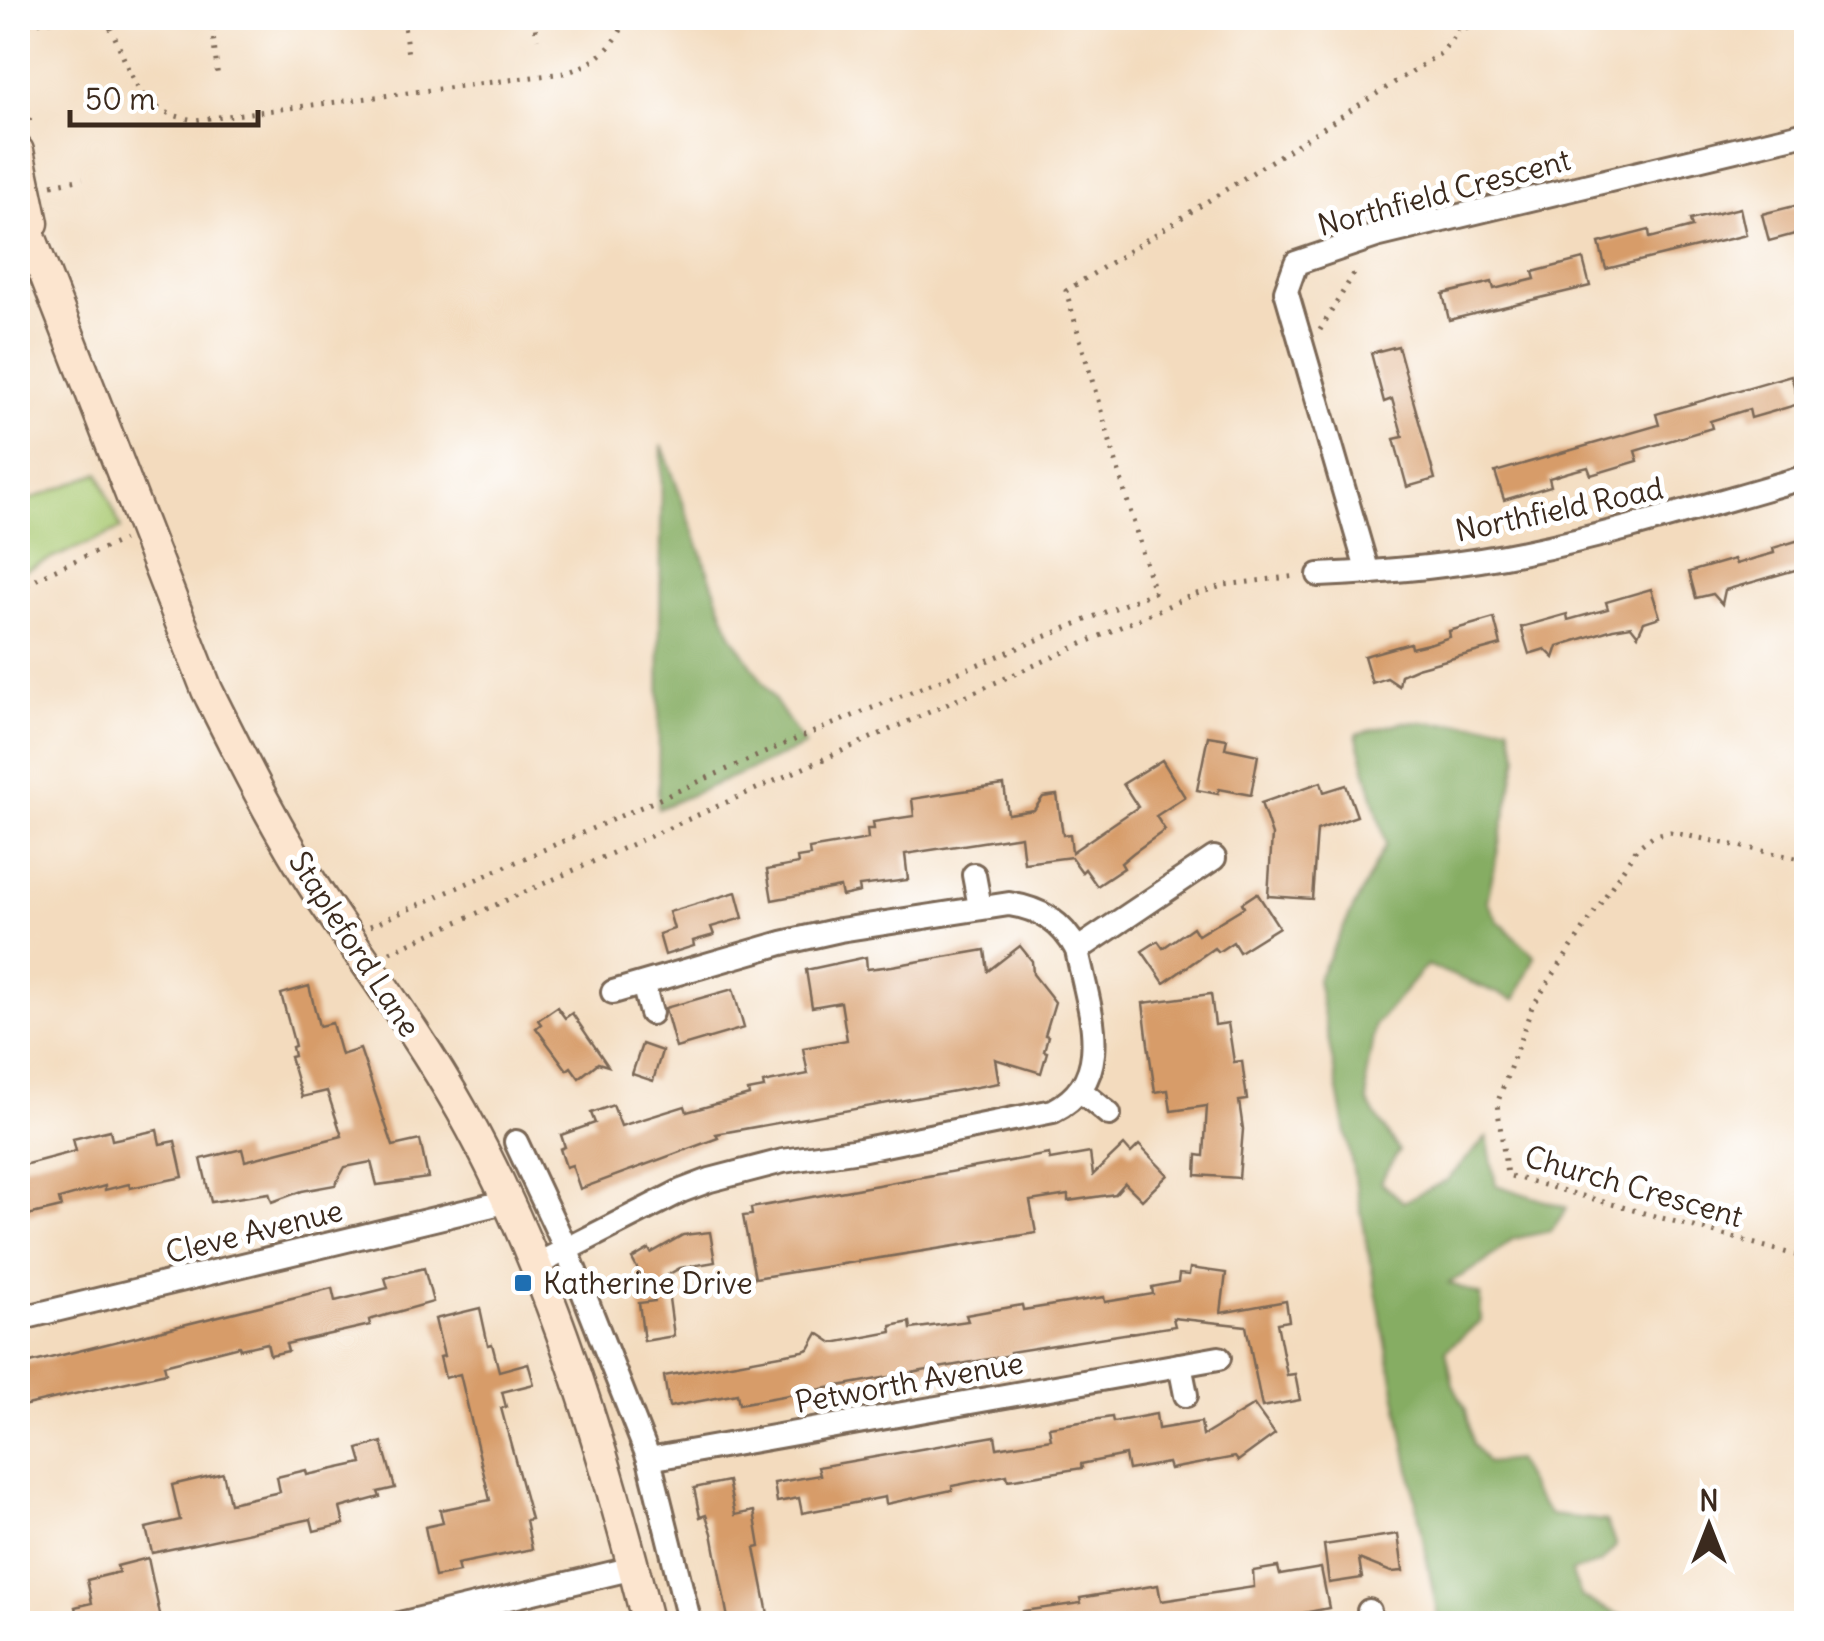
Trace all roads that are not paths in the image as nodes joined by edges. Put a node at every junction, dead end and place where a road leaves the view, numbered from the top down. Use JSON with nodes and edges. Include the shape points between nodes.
{"nodes":[{"id":1,"x":1806,"y":133,"type":"edge"},
{"id":2,"x":19,"y":158,"type":"edge"},
{"id":3,"x":18,"y":205,"type":"edge"},
{"id":4,"x":44,"y":269,"type":"junction"},
{"id":5,"x":1806,"y":476,"type":"edge"},
{"id":6,"x":1368,"y":573,"type":"junction"},
{"id":7,"x":1319,"y":576,"type":"road end"},
{"id":8,"x":1214,"y":858,"type":"dead end"},
{"id":9,"x":974,"y":874,"type":"dead end"},
{"id":10,"x":980,"y":907,"type":"junction"},
{"id":11,"x":1077,"y":950,"type":"junction"},
{"id":12,"x":643,"y":984,"type":"junction"},
{"id":13,"x":613,"y":992,"type":"dead end"},
{"id":14,"x":651,"y":1013,"type":"dead end"},
{"id":15,"x":1081,"y":1091,"type":"junction"},
{"id":16,"x":1110,"y":1114,"type":"dead end"},
{"id":17,"x":516,"y":1142,"type":"dead end"},
{"id":18,"x":506,"y":1202,"type":"junction"},
{"id":19,"x":566,"y":1251,"type":"junction"},
{"id":20,"x":534,"y":1266,"type":"junction"},
{"id":21,"x":18,"y":1319,"type":"edge"},
{"id":22,"x":1219,"y":1358,"type":"dead end"},
{"id":23,"x":1180,"y":1365,"type":"junction"},
{"id":24,"x":1186,"y":1395,"type":"dead end"},
{"id":25,"x":649,"y":1459,"type":"junction"},
{"id":26,"x":634,"y":1568,"type":"junction"},
{"id":27,"x":399,"y":1624,"type":"edge"},
{"id":28,"x":648,"y":1624,"type":"edge"},
{"id":29,"x":690,"y":1624,"type":"edge"}],
"edges":[{"from":1,"to":6,"type":"street","name":"Northfield Crescent","via":[[1376,236],[1296,262],[1286,291]]},
{"from":2,"to":4,"type":"main road","name":"Stapleford Lane"},
{"from":3,"to":4,"type":"main road","name":"Stapleford Lane"},
{"from":4,"to":18,"type":"main road","name":"Stapleford Lane","via":[[208,690],[244,765],[319,894],[462,1110]]},
{"from":5,"to":6,"type":"street","name":"Northfield Road","via":[[1523,552]]},
{"from":6,"to":7,"type":"street","name":"Northfield Road"},
{"from":8,"to":11,"type":"street"},
{"from":9,"to":10,"type":"street"},
{"from":10,"to":11,"type":"street","via":[[1030,908],[1048,916]]},
{"from":10,"to":12,"type":"street","via":[[782,943]]},
{"from":11,"to":15,"type":"street","via":[[1094,1058]]},
{"from":12,"to":13,"type":"street"},
{"from":12,"to":14,"type":"street"},
{"from":15,"to":16,"type":"street"},
{"from":15,"to":19,"type":"street","via":[[1036,1117],[710,1180]]},
{"from":17,"to":19,"type":"street"},
{"from":18,"to":20,"type":"main road","name":"Stapleford Lane"},
{"from":18,"to":21,"type":"street","name":"Cleve Avenue"},
{"from":19,"to":20,"type":"street"},
{"from":19,"to":25,"type":"street"},
{"from":20,"to":26,"type":"main road","name":"Stapleford Lane","via":[[585,1398]]},
{"from":22,"to":23,"type":"street","name":"Petworth Avenue"},
{"from":23,"to":24,"type":"street"},
{"from":23,"to":25,"type":"street","name":"Petworth Avenue"},
{"from":25,"to":29,"type":"street"},
{"from":26,"to":27,"type":"street"},
{"from":26,"to":28,"type":"main road","name":"Stapleford Lane"}]}
